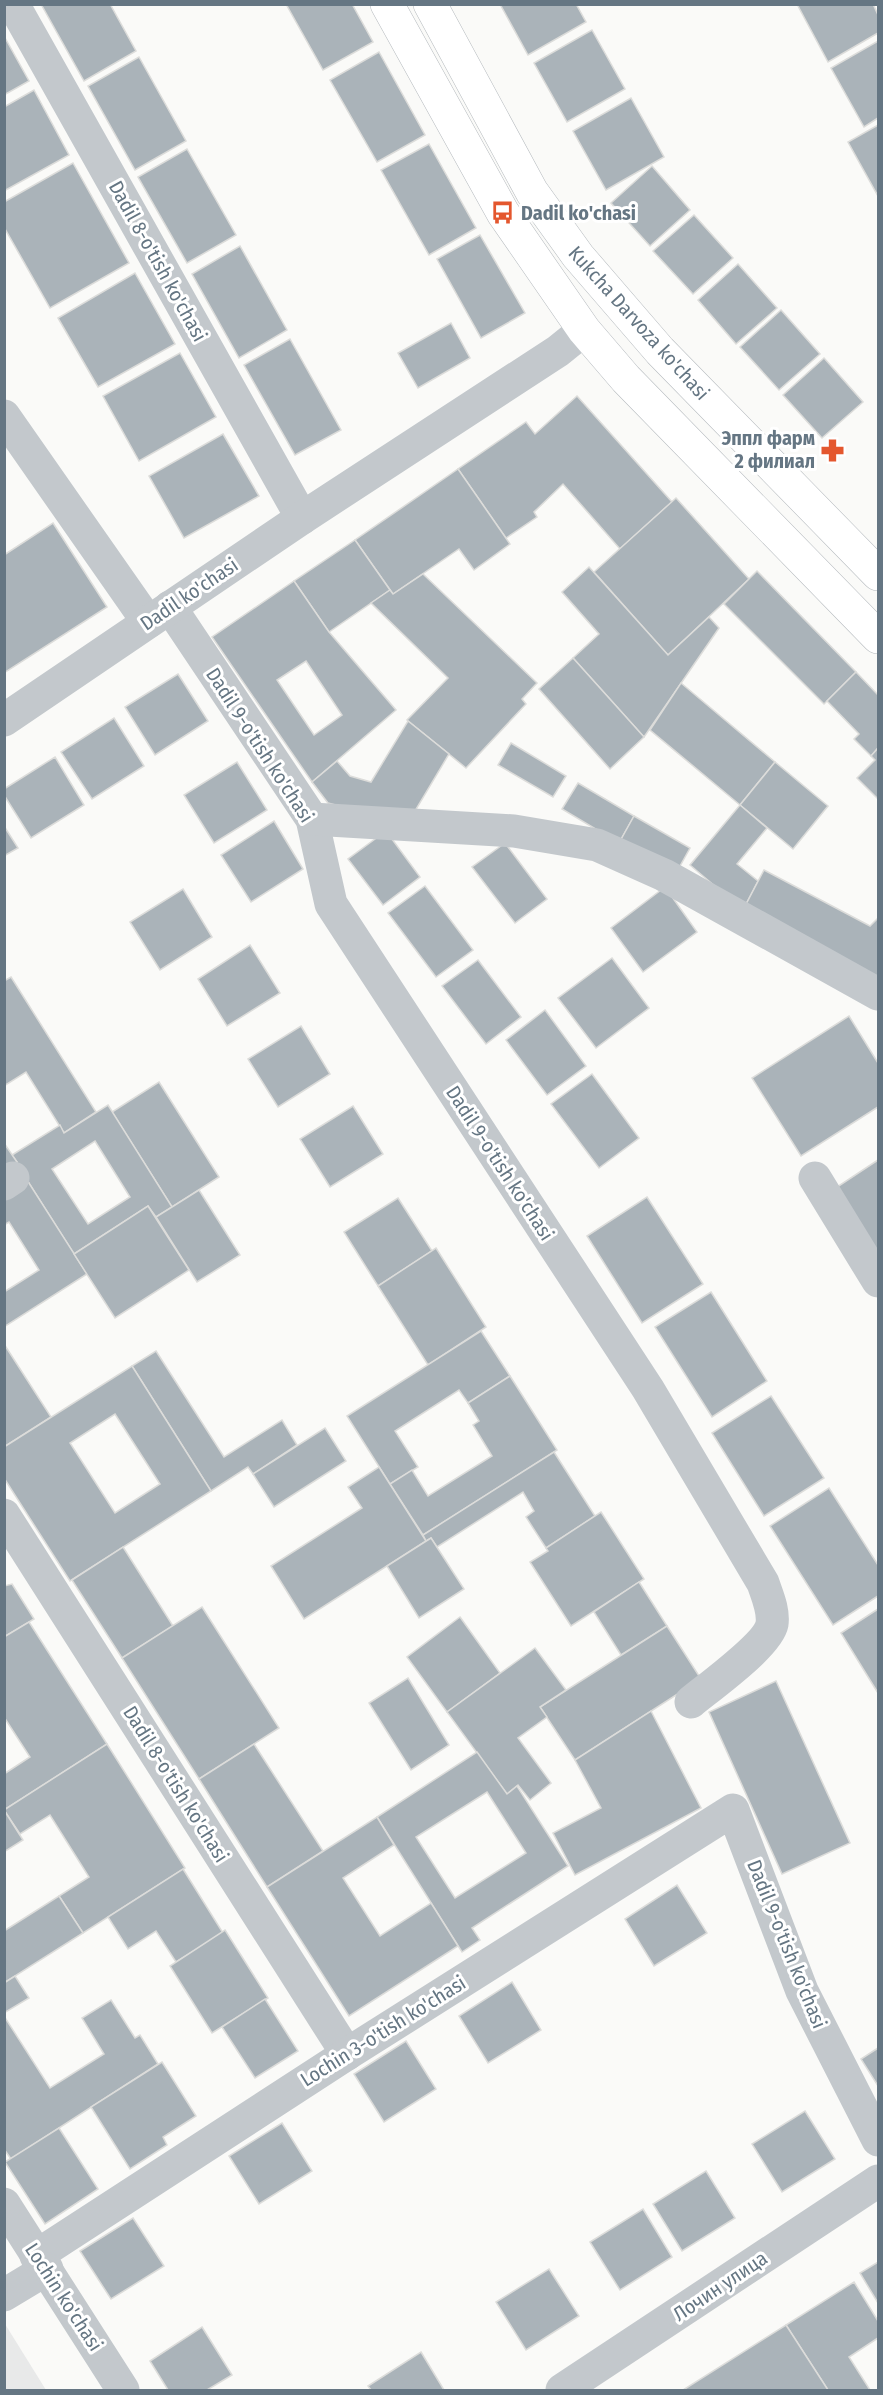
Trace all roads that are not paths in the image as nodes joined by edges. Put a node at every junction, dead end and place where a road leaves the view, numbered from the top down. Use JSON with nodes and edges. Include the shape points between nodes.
{"nodes":[{"id":1,"x":13,"y":4,"type":"edge"},
{"id":2,"x":387,"y":4,"type":"edge"},
{"id":3,"x":430,"y":4,"type":"edge"},
{"id":4,"x":620,"y":306,"type":"junction"},
{"id":5,"x":584,"y":330,"type":"junction"},
{"id":6,"x":4,"y":416,"type":"edge"},
{"id":7,"x":302,"y":518,"type":"junction"},
{"id":8,"x":879,"y":574,"type":"edge"},
{"id":9,"x":159,"y":615,"type":"junction"},
{"id":10,"x":872,"y":619,"type":"edge"},
{"id":11,"x":4,"y":720,"type":"edge"},
{"id":12,"x":312,"y":819,"type":"junction"},
{"id":13,"x":879,"y":994,"type":"edge"},
{"id":14,"x":815,"y":1178,"type":"dead end"},
{"id":15,"x":879,"y":1281,"type":"edge"},
{"id":16,"x":4,"y":1515,"type":"edge"},
{"id":17,"x":691,"y":1701,"type":"dead end"},
{"id":18,"x":733,"y":1810,"type":"joint"},
{"id":19,"x":347,"y":2054,"type":"junction"},
{"id":20,"x":879,"y":2140,"type":"edge"},
{"id":21,"x":879,"y":2181,"type":"edge"},
{"id":22,"x":5,"y":2205,"type":"edge"},
{"id":23,"x":41,"y":2262,"type":"junction"},
{"id":24,"x":4,"y":2295,"type":"edge"},
{"id":25,"x":123,"y":2391,"type":"edge"},
{"id":26,"x":562,"y":2391,"type":"edge"}],
"edges":[{"from":1,"to":7,"type":"street","name":"Dadil 8-o'tish ko'chasi"},
{"from":2,"to":5,"type":"main road","name":"Kukcha Darvoza ko'chasi","via":[[503,213]]},
{"from":3,"to":4,"type":"main road","name":"Kukcha Darvoza ko'chasi","via":[[532,192]]},
{"from":4,"to":5,"type":"main road"},
{"from":4,"to":8,"type":"main road","name":"Kukcha Darvoza ko'chasi"},
{"from":5,"to":7,"type":"street","name":"Dadil ko'chasi","via":[[558,351]]},
{"from":5,"to":10,"type":"main road","name":"Kukcha Darvoza ko'chasi","via":[[626,379]]},
{"from":6,"to":9,"type":"street","name":"Dadil 9-o'tish ko'chasi"},
{"from":7,"to":9,"type":"street","name":"Dadil ko'chasi"},
{"from":9,"to":11,"type":"street","name":"Dadil ko'chasi"},
{"from":9,"to":12,"type":"street","name":"Dadil 9-o'tish ko'chasi"},
{"from":12,"to":13,"type":"street","via":[[514,831],[597,845],[664,875]]},
{"from":12,"to":17,"type":"street","name":"Dadil 9-o'tish ko'chasi","via":[[331,904],[648,1389],[763,1583],[771,1603],[772,1625],[757,1647]]},
{"from":14,"to":15,"type":"street"},
{"from":16,"to":19,"type":"street","name":"Dadil 8-o'tish ko'chasi"},
{"from":18,"to":19,"type":"street","name":"Lochin 3-o'tish ko'chasi"},
{"from":18,"to":20,"type":"street","name":"Dadil 9-o'tish ko'chasi","via":[[802,1991]]},
{"from":19,"to":23,"type":"street","name":"Lochin 3-o'tish ko'chasi"},
{"from":21,"to":26,"type":"street","name":"Лочин улица"},
{"from":22,"to":23,"type":"street","name":"Lochin ko'chasi"},
{"from":23,"to":24,"type":"street","name":"Lochin 3-o'tish ko'chasi"},
{"from":23,"to":25,"type":"street","name":"Lochin ko'chasi"}]}
